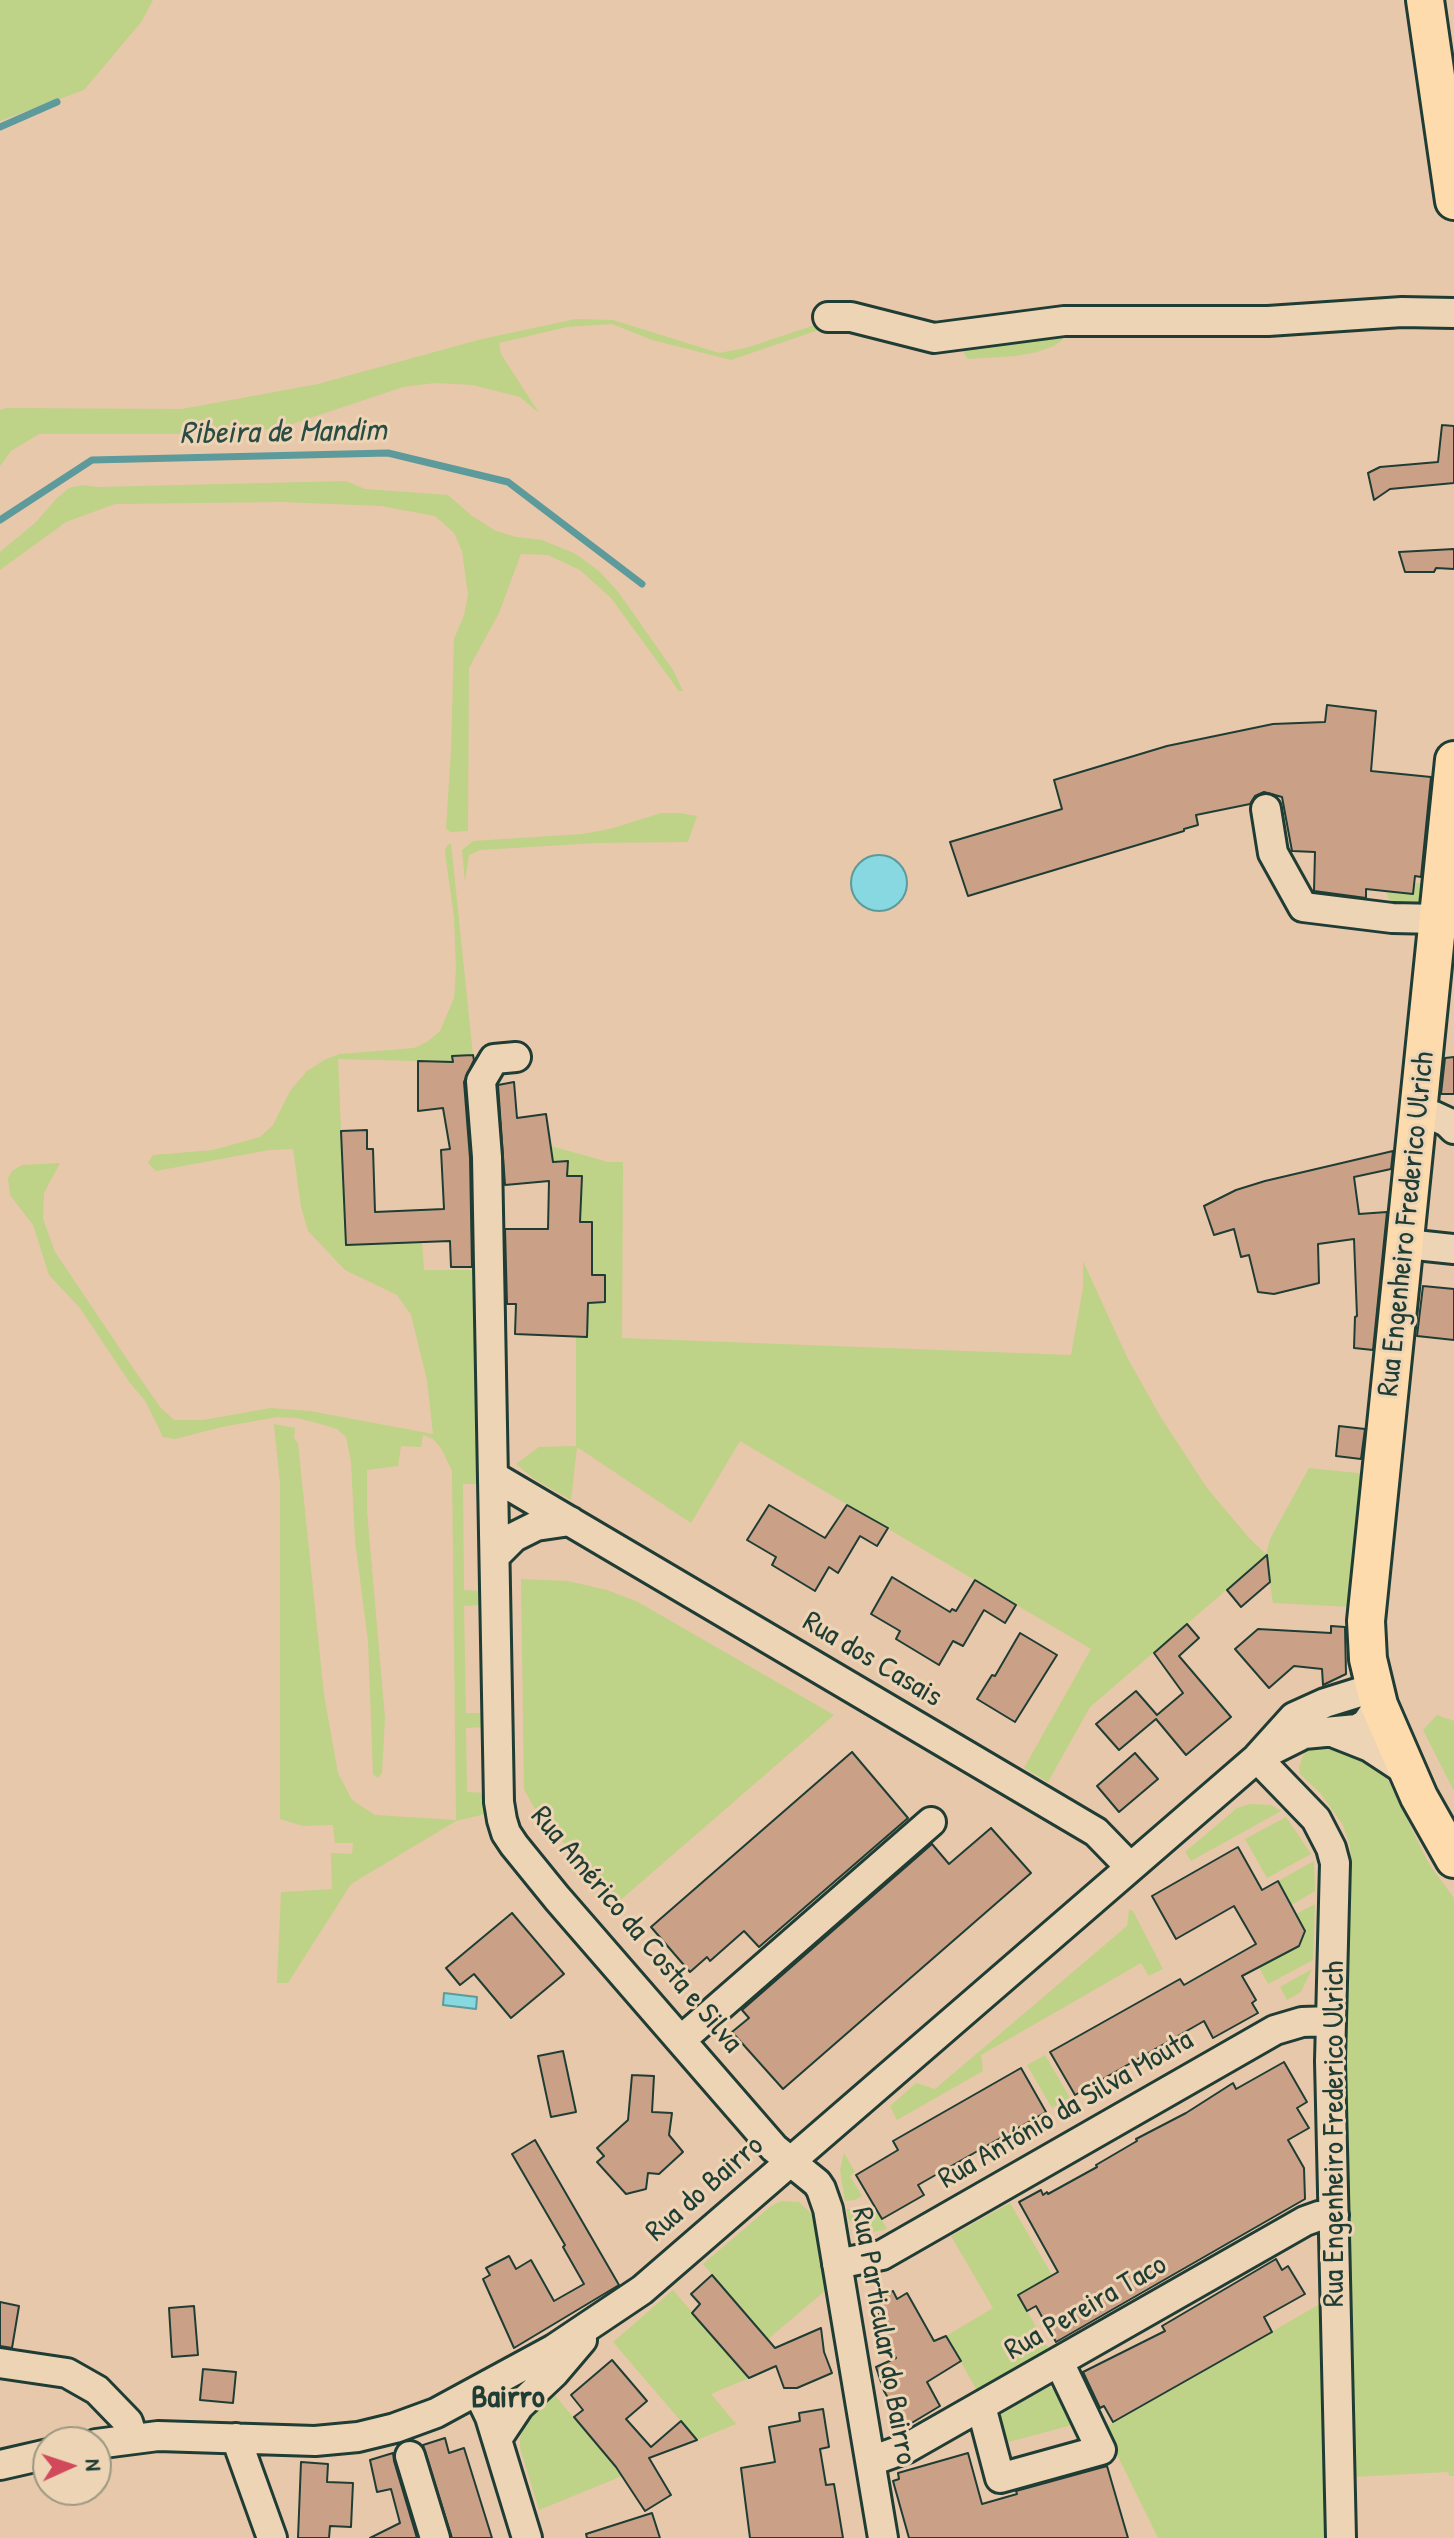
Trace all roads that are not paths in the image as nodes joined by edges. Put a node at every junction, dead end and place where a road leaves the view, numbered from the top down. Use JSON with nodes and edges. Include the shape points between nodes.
{"nodes":[{"id":1,"x":1425,"y":0,"type":"edge"},
{"id":2,"x":1454,"y":201,"type":"edge"},
{"id":3,"x":1454,"y":313,"type":"edge"},
{"id":4,"x":828,"y":317,"type":"dead end"},
{"id":5,"x":1454,"y":760,"type":"edge"},
{"id":6,"x":1266,"y":809,"type":"dead end"},
{"id":7,"x":1439,"y":919,"type":"junction"},
{"id":8,"x":516,"y":1057,"type":"dead end"},
{"id":9,"x":1419,"y":1114,"type":"junction"},
{"id":10,"x":1454,"y":1129,"type":"edge"},
{"id":11,"x":1406,"y":1244,"type":"junction"},
{"id":12,"x":1454,"y":1249,"type":"edge"},
{"id":13,"x":493,"y":1476,"type":"junction"},
{"id":14,"x":570,"y":1521,"type":"junction"},
{"id":15,"x":495,"y":1556,"type":"junction"},
{"id":16,"x":1376,"y":1697,"type":"junction"},
{"id":17,"x":1327,"y":1731,"type":"junction"},
{"id":18,"x":1257,"y":1758,"type":"junction"},
{"id":19,"x":1408,"y":1772,"type":"junction"},
{"id":20,"x":931,"y":1822,"type":"dead end"},
{"id":21,"x":1454,"y":1859,"type":"edge"},
{"id":22,"x":1130,"y":1867,"type":"junction"},
{"id":23,"x":1331,"y":2021,"type":"junction"},
{"id":24,"x":681,"y":2040,"type":"junction"},
{"id":25,"x":790,"y":2161,"type":"junction"},
{"id":26,"x":1334,"y":2215,"type":"junction"},
{"id":27,"x":837,"y":2264,"type":"junction"},
{"id":28,"x":594,"y":2324,"type":"junction"},
{"id":29,"x":1059,"y":2362,"type":"junction"},
{"id":30,"x":0,"y":2363,"type":"edge"},
{"id":31,"x":478,"y":2392,"type":"junction"},
{"id":32,"x":981,"y":2406,"type":"junction"},
{"id":33,"x":133,"y":2438,"type":"junction"},
{"id":34,"x":236,"y":2438,"type":"junction"},
{"id":35,"x":497,"y":2439,"type":"junction"},
{"id":36,"x":112,"y":2441,"type":"edge"},
{"id":37,"x":410,"y":2456,"type":"dead end"},
{"id":38,"x":32,"y":2458,"type":"edge"},
{"id":39,"x":871,"y":2461,"type":"junction"},
{"id":40,"x":0,"y":2465,"type":"edge"},
{"id":41,"x":272,"y":2538,"type":"edge"},
{"id":42,"x":435,"y":2538,"type":"edge"},
{"id":43,"x":527,"y":2538,"type":"edge"},
{"id":44,"x":883,"y":2538,"type":"edge"},
{"id":45,"x":1341,"y":2538,"type":"edge"}],
"edges":[{"from":1,"to":2,"type":"main road"},
{"from":3,"to":4,"type":"street","via":[[1268,321],[1064,321],[934,338],[851,317]]},
{"from":5,"to":7,"type":"main road","name":"Rua Engenheiro Frederico Ulrich"},
{"from":6,"to":7,"type":"street","via":[[1273,853],[1303,907]]},
{"from":7,"to":9,"type":"main road","name":"Rua Engenheiro Frederico Ulrich"},
{"from":8,"to":13,"type":"street","via":[[494,1059],[481,1081]]},
{"from":9,"to":10,"type":"street","via":[[1434,1116]]},
{"from":9,"to":11,"type":"main road","name":"Rua Engenheiro Frederico Ulrich"},
{"from":11,"to":12,"type":"street"},
{"from":11,"to":16,"type":"main road","name":"Rua Engenheiro Frederico Ulrich","via":[[1367,1601],[1368,1659]]},
{"from":13,"to":14,"type":"street","name":"Rua dos Casais"},
{"from":13,"to":15,"type":"street","name":"Rua Américo da Costa e Silva"},
{"from":14,"to":15,"type":"street","via":[[536,1526],[514,1537]]},
{"from":14,"to":22,"type":"street","name":"Rua dos Casais","via":[[1096,1832]]},
{"from":15,"to":24,"type":"street","name":"Rua Américo da Costa e Silva","via":[[499,1802],[506,1833]]},
{"from":16,"to":17,"type":"street","name":"Rua do Bairro","via":[[1366,1724]]},
{"from":16,"to":18,"type":"street","name":"Rua do Bairro","via":[[1306,1710]]},
{"from":16,"to":19,"type":"main road","name":"Rua Engenheiro Frederico Ulrich"},
{"from":17,"to":18,"type":"street","name":"Rua do Bairro","via":[[1304,1734]]},
{"from":17,"to":19,"type":"street","via":[[1370,1747]]},
{"from":18,"to":22,"type":"street","name":"Rua do Bairro"},
{"from":18,"to":23,"type":"street","name":"Rua Engenheiro Frederico Ulrich","via":[[1305,1806],[1331,1848],[1336,1884]]},
{"from":19,"to":21,"type":"main road","name":"Rua Engenheiro Frederico Ulrich"},
{"from":20,"to":24,"type":"street"},
{"from":22,"to":25,"type":"street","name":"Rua do Bairro"},
{"from":23,"to":26,"type":"street","name":"Rua Engenheiro Frederico Ulrich"},
{"from":23,"to":27,"type":"street","name":"Rua António da Silva Mouta","via":[[1284,2026],[882,2255]]},
{"from":24,"to":25,"type":"street","name":"Rua Américo da Costa e Silva"},
{"from":25,"to":27,"type":"street","name":"Rua Particular do Bairro","via":[[821,2189]]},
{"from":25,"to":28,"type":"street","name":"Rua do Bairro","via":[[642,2290]]},
{"from":26,"to":29,"type":"street","name":"Rua Pereira Taco","via":[[1305,2221]]},
{"from":26,"to":45,"type":"street","name":"Rua Engenheiro Frederico Ulrich"},
{"from":27,"to":39,"type":"street","name":"Rua Particular do Bairro"},
{"from":28,"to":31,"type":"street","name":"Rua do Bairro"},
{"from":28,"to":35,"type":"street","via":[[519,2406]]},
{"from":29,"to":32,"type":"street","name":"Rua Pereira Taco"},
{"from":29,"to":32,"type":"street","via":[[1101,2450],[1000,2478]]},
{"from":30,"to":33,"type":"street","via":[[67,2373],[87,2384],[128,2422]]},
{"from":31,"to":34,"type":"street","name":"Rua do Bairro","via":[[418,2421],[358,2437]]},
{"from":31,"to":35,"type":"street"},
{"from":32,"to":39,"type":"street","name":"Rua Pereira Taco","via":[[907,2448]]},
{"from":33,"to":34,"type":"street","name":"Rua do Bairro"},
{"from":33,"to":36,"type":"street","name":"Rua do Bairro"},
{"from":34,"to":41,"type":"street"},
{"from":35,"to":43,"type":"street"},
{"from":37,"to":42,"type":"street"},
{"from":38,"to":40,"type":"street"},
{"from":39,"to":44,"type":"street","name":"Rua Particular do Bairro"}]}
